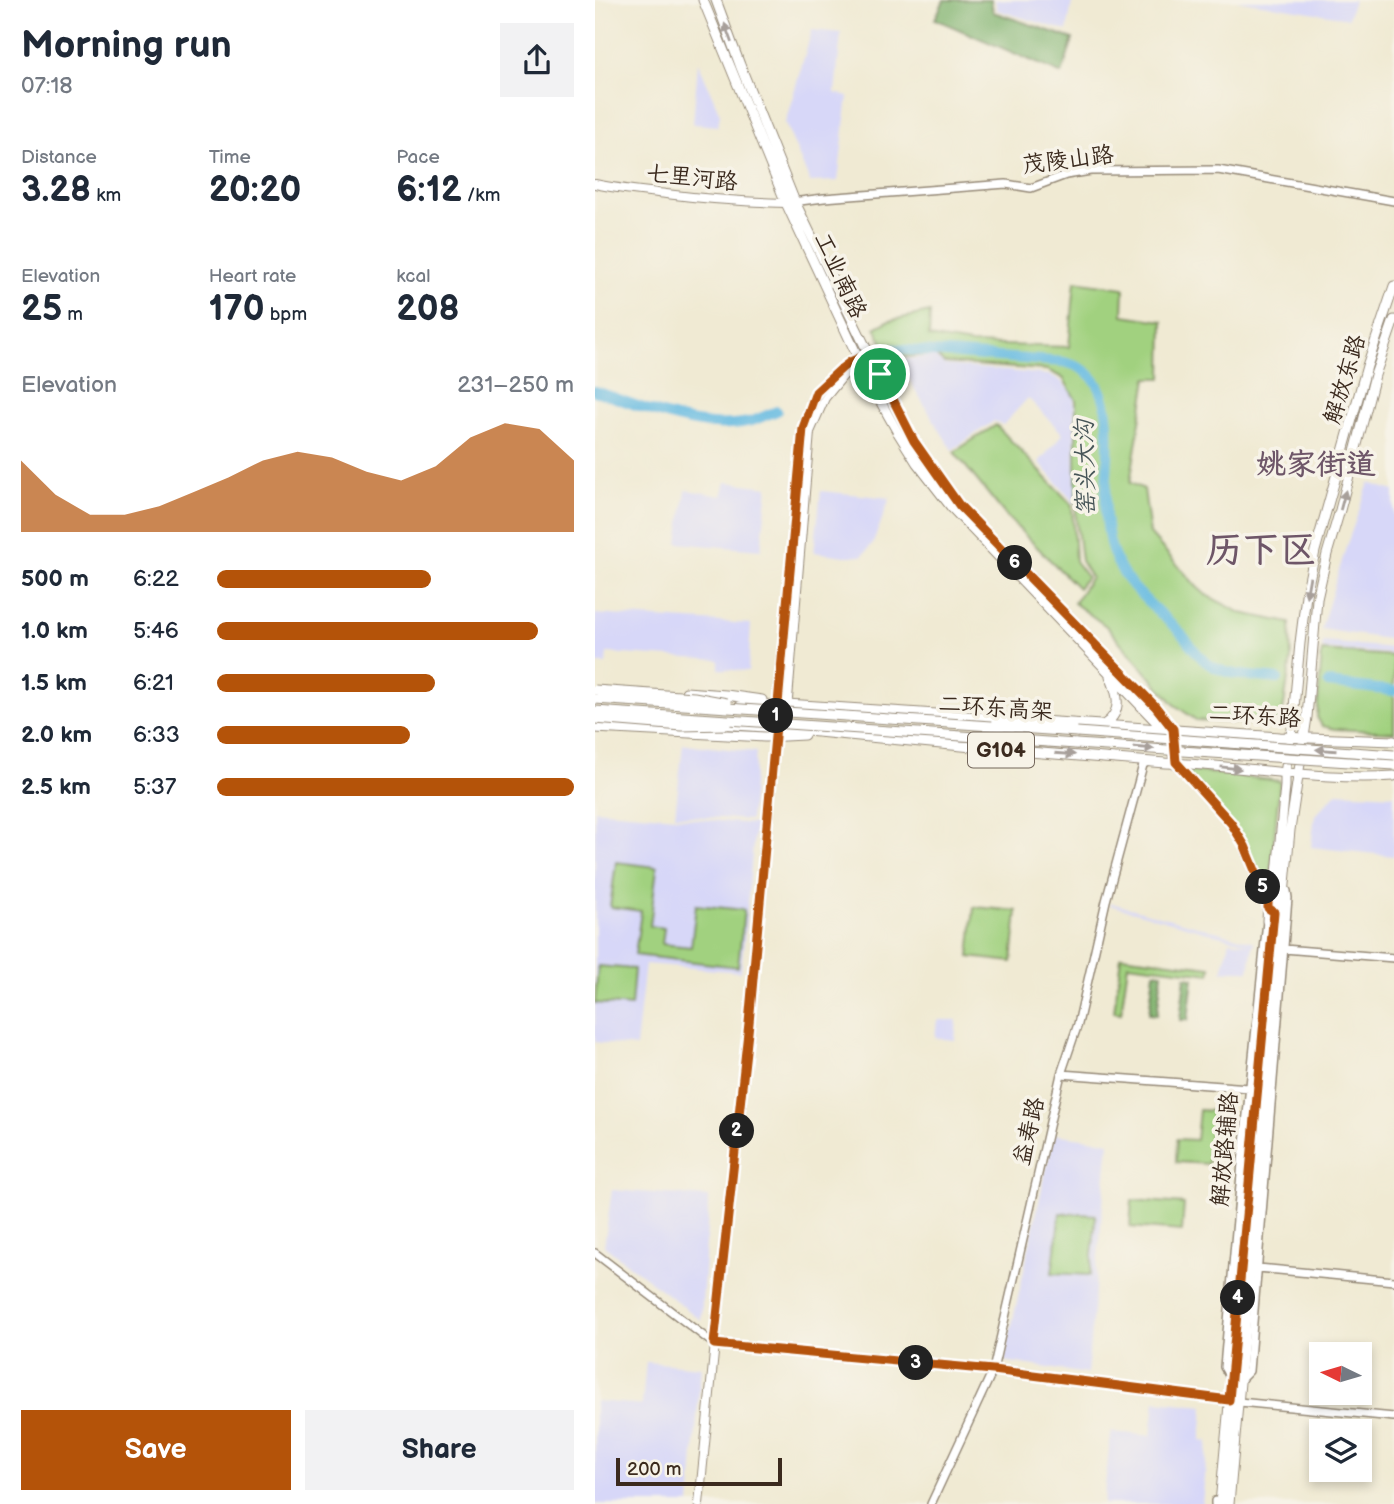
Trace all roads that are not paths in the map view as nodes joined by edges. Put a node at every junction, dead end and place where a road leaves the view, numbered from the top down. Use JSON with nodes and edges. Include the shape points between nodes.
{"nodes":[{"id":1,"x":703,"y":0,"type":"edge"},
{"id":2,"x":716,"y":0,"type":"edge"},
{"id":3,"x":595,"y":184,"type":"edge"},
{"id":4,"x":1394,"y":201,"type":"edge"},
{"id":5,"x":791,"y":203,"type":"junction"},
{"id":6,"x":1394,"y":286,"type":"edge"},
{"id":7,"x":1394,"y":320,"type":"edge"},
{"id":8,"x":871,"y":357,"type":"junction"},
{"id":9,"x":861,"y":362,"type":"junction"},
{"id":10,"x":1105,"y":669,"type":"junction"},
{"id":11,"x":595,"y":688,"type":"edge"},
{"id":12,"x":636,"y":690,"type":"junction"},
{"id":13,"x":726,"y":695,"type":"junction"},
{"id":14,"x":595,"y":697,"type":"edge"},
{"id":15,"x":655,"y":701,"type":"junction"},
{"id":16,"x":703,"y":704,"type":"junction"},
{"id":17,"x":779,"y":706,"type":"junction"},
{"id":18,"x":595,"y":715,"type":"edge"},
{"id":19,"x":1105,"y":724,"type":"junction"},
{"id":20,"x":722,"y":727,"type":"junction"},
{"id":21,"x":595,"y":728,"type":"edge"},
{"id":22,"x":1162,"y":728,"type":"junction"},
{"id":23,"x":1173,"y":729,"type":"junction"},
{"id":24,"x":774,"y":730,"type":"junction"},
{"id":25,"x":704,"y":734,"type":"junction"},
{"id":26,"x":730,"y":736,"type":"junction"},
{"id":27,"x":1291,"y":737,"type":"junction"},
{"id":28,"x":1303,"y":737,"type":"junction"},
{"id":29,"x":1394,"y":741,"type":"edge"},
{"id":30,"x":1394,"y":753,"type":"edge"},
{"id":31,"x":1349,"y":757,"type":"junction"},
{"id":32,"x":1147,"y":762,"type":"junction"},
{"id":33,"x":1176,"y":762,"type":"junction"},
{"id":34,"x":1394,"y":765,"type":"edge"},
{"id":35,"x":1285,"y":773,"type":"junction"},
{"id":36,"x":1298,"y":775,"type":"junction"},
{"id":37,"x":1393,"y":775,"type":"edge"},
{"id":38,"x":1286,"y":829,"type":"junction"},
{"id":39,"x":1285,"y":884,"type":"junction"},
{"id":40,"x":1270,"y":914,"type":"junction"},
{"id":41,"x":1284,"y":948,"type":"junction"},
{"id":42,"x":1394,"y":958,"type":"edge"},
{"id":43,"x":1061,"y":1074,"type":"junction"},
{"id":44,"x":1249,"y":1088,"type":"junction"},
{"id":45,"x":1265,"y":1102,"type":"junction"},
{"id":46,"x":1270,"y":1122,"type":"junction"},
{"id":47,"x":1242,"y":1163,"type":"junction"},
{"id":48,"x":1249,"y":1182,"type":"junction"},
{"id":49,"x":595,"y":1253,"type":"edge"},
{"id":50,"x":1258,"y":1268,"type":"junction"},
{"id":51,"x":1394,"y":1281,"type":"edge"},
{"id":52,"x":714,"y":1344,"type":"junction"},
{"id":53,"x":993,"y":1370,"type":"junction"},
{"id":54,"x":1236,"y":1379,"type":"junction"},
{"id":55,"x":1236,"y":1400,"type":"junction"},
{"id":56,"x":1394,"y":1416,"type":"edge"},
{"id":57,"x":1223,"y":1501,"type":"edge"},
{"id":58,"x":699,"y":1504,"type":"edge"},
{"id":59,"x":931,"y":1504,"type":"edge"}],
"edges":[{"from":1,"to":5,"type":"main road","name":"工业南路"},
{"from":5,"to":2,"type":"main road","name":"工业南路","one_way":true},
{"from":3,"to":5,"type":"main road","name":"七里河路","via":[[711,199]]},
{"from":4,"to":5,"type":"street","name":"茂陵山路","via":[[1218,170],[1091,171],[1031,188],[1006,184]]},
{"from":5,"to":8,"type":"main road","name":"工业南路"},
{"from":5,"to":9,"type":"main road","name":"工业南路"},
{"from":6,"to":27,"type":"main road","name":"解放东路","one_way":true,"via":[[1315,551]]},
{"from":28,"to":7,"type":"main road","name":"解放东路","one_way":true,"via":[[1317,599],[1375,375]]},
{"from":8,"to":9,"type":"main road"},
{"from":8,"to":23,"type":"main road","name":"工业南路","via":[[914,441],[959,505]]},
{"from":9,"to":10,"type":"main road","name":"工业南路","via":[[917,463],[953,508]]},
{"from":9,"to":17,"type":"main road","via":[[839,369],[816,392],[803,428]]},
{"from":10,"to":19,"type":"main road","via":[[1117,707]]},
{"from":10,"to":22,"type":"main road","name":"工业南路"},
{"from":11,"to":12,"type":"main road","name":"二环东路","number":"G104"},
{"from":11,"to":17,"type":"main road","bridge":true},
{"from":12,"to":13,"type":"main road","name":"二环东路","number":"G104"},
{"from":12,"to":15,"type":"main road","name":"二环东路"},
{"from":13,"to":16,"type":"main road","name":"二环东路"},
{"from":13,"to":17,"type":"main road","name":"二环东路","number":"G104"},
{"from":14,"to":15,"type":"main road","name":"二环东路","number":"G104"},
{"from":14,"to":17,"type":"main road","name":"二环东高架","bridge":true},
{"from":15,"to":16,"type":"main road","name":"二环东路","number":"G104"},
{"from":16,"to":17,"type":"main road","name":"二环东路","number":"G104"},
{"from":17,"to":19,"type":"main road","name":"二环东路","number":"G104"},
{"from":17,"to":24,"type":"main road"},
{"from":31,"to":17,"type":"main road","name":"二环东高架","one_way":true,"bridge":true},
{"from":18,"to":20,"type":"main road"},
{"from":18,"to":24,"type":"main road","name":"二环东高架","bridge":true},
{"from":19,"to":22,"type":"main road","name":"二环东路","number":"G104"},
{"from":20,"to":24,"type":"main road","number":"G104"},
{"from":20,"to":25,"type":"main road"},
{"from":20,"to":26,"type":"main road"},
{"from":21,"to":25,"type":"main road"},
{"from":22,"to":23,"type":"main road","name":"二环东路","number":"G104"},
{"from":22,"to":33,"type":"main road","name":"工业南路"},
{"from":23,"to":27,"type":"main road","name":"二环东路","number":"G104"},
{"from":23,"to":33,"type":"main road"},
{"from":24,"to":26,"type":"main road"},
{"from":24,"to":31,"type":"main road","name":"二环东高架","one_way":true,"bridge":true},
{"from":24,"to":32,"type":"main road","number":"G104","one_way":true},
{"from":24,"to":52,"type":"main road","via":[[749,1023]]},
{"from":25,"to":26,"type":"main road"},
{"from":27,"to":28,"type":"main road","name":"二环东路","number":"G104"},
{"from":27,"to":35,"type":"main road","name":"解放东路"},
{"from":28,"to":29,"type":"main road","name":"二环东路","number":"G104"},
{"from":28,"to":36,"type":"main road","name":"解放东路"},
{"from":30,"to":31,"type":"main road","name":"二环东高架","bridge":true},
{"from":31,"to":34,"type":"main road","name":"二环东高架","bridge":true},
{"from":31,"to":37,"type":"main road","bridge":true},
{"from":32,"to":33,"type":"main road","number":"G104"},
{"from":32,"to":43,"type":"street","name":"益寿路"},
{"from":33,"to":35,"type":"main road","number":"G104","one_way":true},
{"from":33,"to":40,"type":"main road","name":"工业南路","via":[[1231,823],[1257,873]]},
{"from":35,"to":36,"type":"main road","number":"G104"},
{"from":35,"to":38,"type":"main road","name":"解放东路"},
{"from":36,"to":37,"type":"main road","number":"G104"},
{"from":36,"to":38,"type":"main road","name":"解放东路"},
{"from":38,"to":39,"type":"main road"},
{"from":38,"to":40,"type":"main road"},
{"from":39,"to":41,"type":"street","name":"解放路辅路"},
{"from":39,"to":45,"type":"main road"},
{"from":40,"to":44,"type":"street","name":"解放路辅路"},
{"from":40,"to":48,"type":"main road"},
{"from":41,"to":42,"type":"street"},
{"from":41,"to":46,"type":"street","name":"解放路辅路"},
{"from":43,"to":44,"type":"street"},
{"from":43,"to":53,"type":"street","name":"益寿路"},
{"from":44,"to":47,"type":"street","name":"解放路辅路"},
{"from":45,"to":46,"type":"main road"},
{"from":45,"to":54,"type":"main road"},
{"from":46,"to":50,"type":"street","name":"解放路辅路"},
{"from":47,"to":48,"type":"main road"},
{"from":47,"to":54,"type":"street","name":"解放路辅路","via":[[1224,1367]]},
{"from":48,"to":54,"type":"main road"},
{"from":49,"to":52,"type":"street"},
{"from":50,"to":51,"type":"street"},
{"from":50,"to":54,"type":"street","name":"解放路辅路","via":[[1249,1371]]},
{"from":52,"to":53,"type":"street"},
{"from":52,"to":58,"type":"main road"},
{"from":53,"to":55,"type":"street"},
{"from":53,"to":59,"type":"street","name":"益寿路"},
{"from":54,"to":55,"type":"main road"},
{"from":55,"to":56,"type":"street"},
{"from":55,"to":57,"type":"main road"}]}
